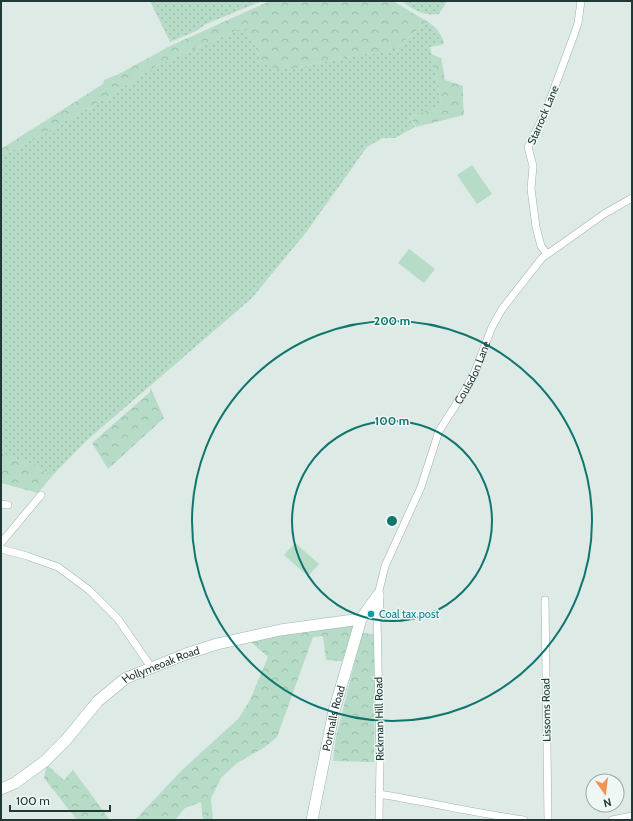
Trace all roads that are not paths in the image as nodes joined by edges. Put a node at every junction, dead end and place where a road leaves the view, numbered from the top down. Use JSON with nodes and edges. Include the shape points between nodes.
{"nodes":[{"id":1,"x":581,"y":1,"type":"edge"},
{"id":2,"x":632,"y":198,"type":"edge"},
{"id":3,"x":547,"y":254,"type":"junction"},
{"id":4,"x":42,"y":495,"type":"dead end"},
{"id":5,"x":1,"y":543,"type":"edge"},
{"id":6,"x":1,"y":549,"type":"edge"},
{"id":7,"x":378,"y":595,"type":"junction"},
{"id":8,"x":545,"y":600,"type":"dead end"},
{"id":9,"x":377,"y":617,"type":"joint"},
{"id":10,"x":361,"y":619,"type":"junction"},
{"id":11,"x":151,"y":667,"type":"junction"},
{"id":12,"x":1,"y":789,"type":"edge"},
{"id":13,"x":379,"y":794,"type":"junction"},
{"id":14,"x":632,"y":816,"type":"edge"},
{"id":15,"x":312,"y":820,"type":"edge"},
{"id":16,"x":379,"y":820,"type":"edge"},
{"id":17,"x":524,"y":820,"type":"edge"},
{"id":18,"x":548,"y":820,"type":"edge"},
{"id":19,"x":612,"y":820,"type":"edge"}],
"edges":[{"from":1,"to":3,"type":"street","name":"Starrock Lane","via":[[574,35],[545,113],[528,147],[533,166],[531,189],[536,227],[541,246]]},
{"from":2,"to":3,"type":"street","name":"Coulsdon Lane","via":[[604,214]]},
{"from":3,"to":7,"type":"street","name":"Coulsdon Lane","via":[[502,309],[492,327],[474,374],[439,431],[421,487],[385,566]]},
{"from":4,"to":5,"type":"street"},
{"from":6,"to":11,"type":"street","via":[[58,567],[90,590],[118,619]]},
{"from":7,"to":9,"type":"street","name":"Coulsdon Lane"},
{"from":7,"to":10,"type":"street","name":"Coulsdon Lane"},
{"from":8,"to":18,"type":"street","name":"Lissoms Road"},
{"from":9,"to":13,"type":"street","name":"Rickman Hill Road"},
{"from":10,"to":11,"type":"street","name":"Hollymeoak Road","via":[[280,630],[217,644]]},
{"from":10,"to":15,"type":"street","name":"Portnalls Road","via":[[334,711]]},
{"from":11,"to":12,"type":"street","name":"Hollymeoak Road","via":[[126,678],[98,701],[45,761],[15,783]]},
{"from":13,"to":16,"type":"street","name":"Rickman Hill Road"},
{"from":13,"to":17,"type":"street"},
{"from":14,"to":19,"type":"street"}]}
